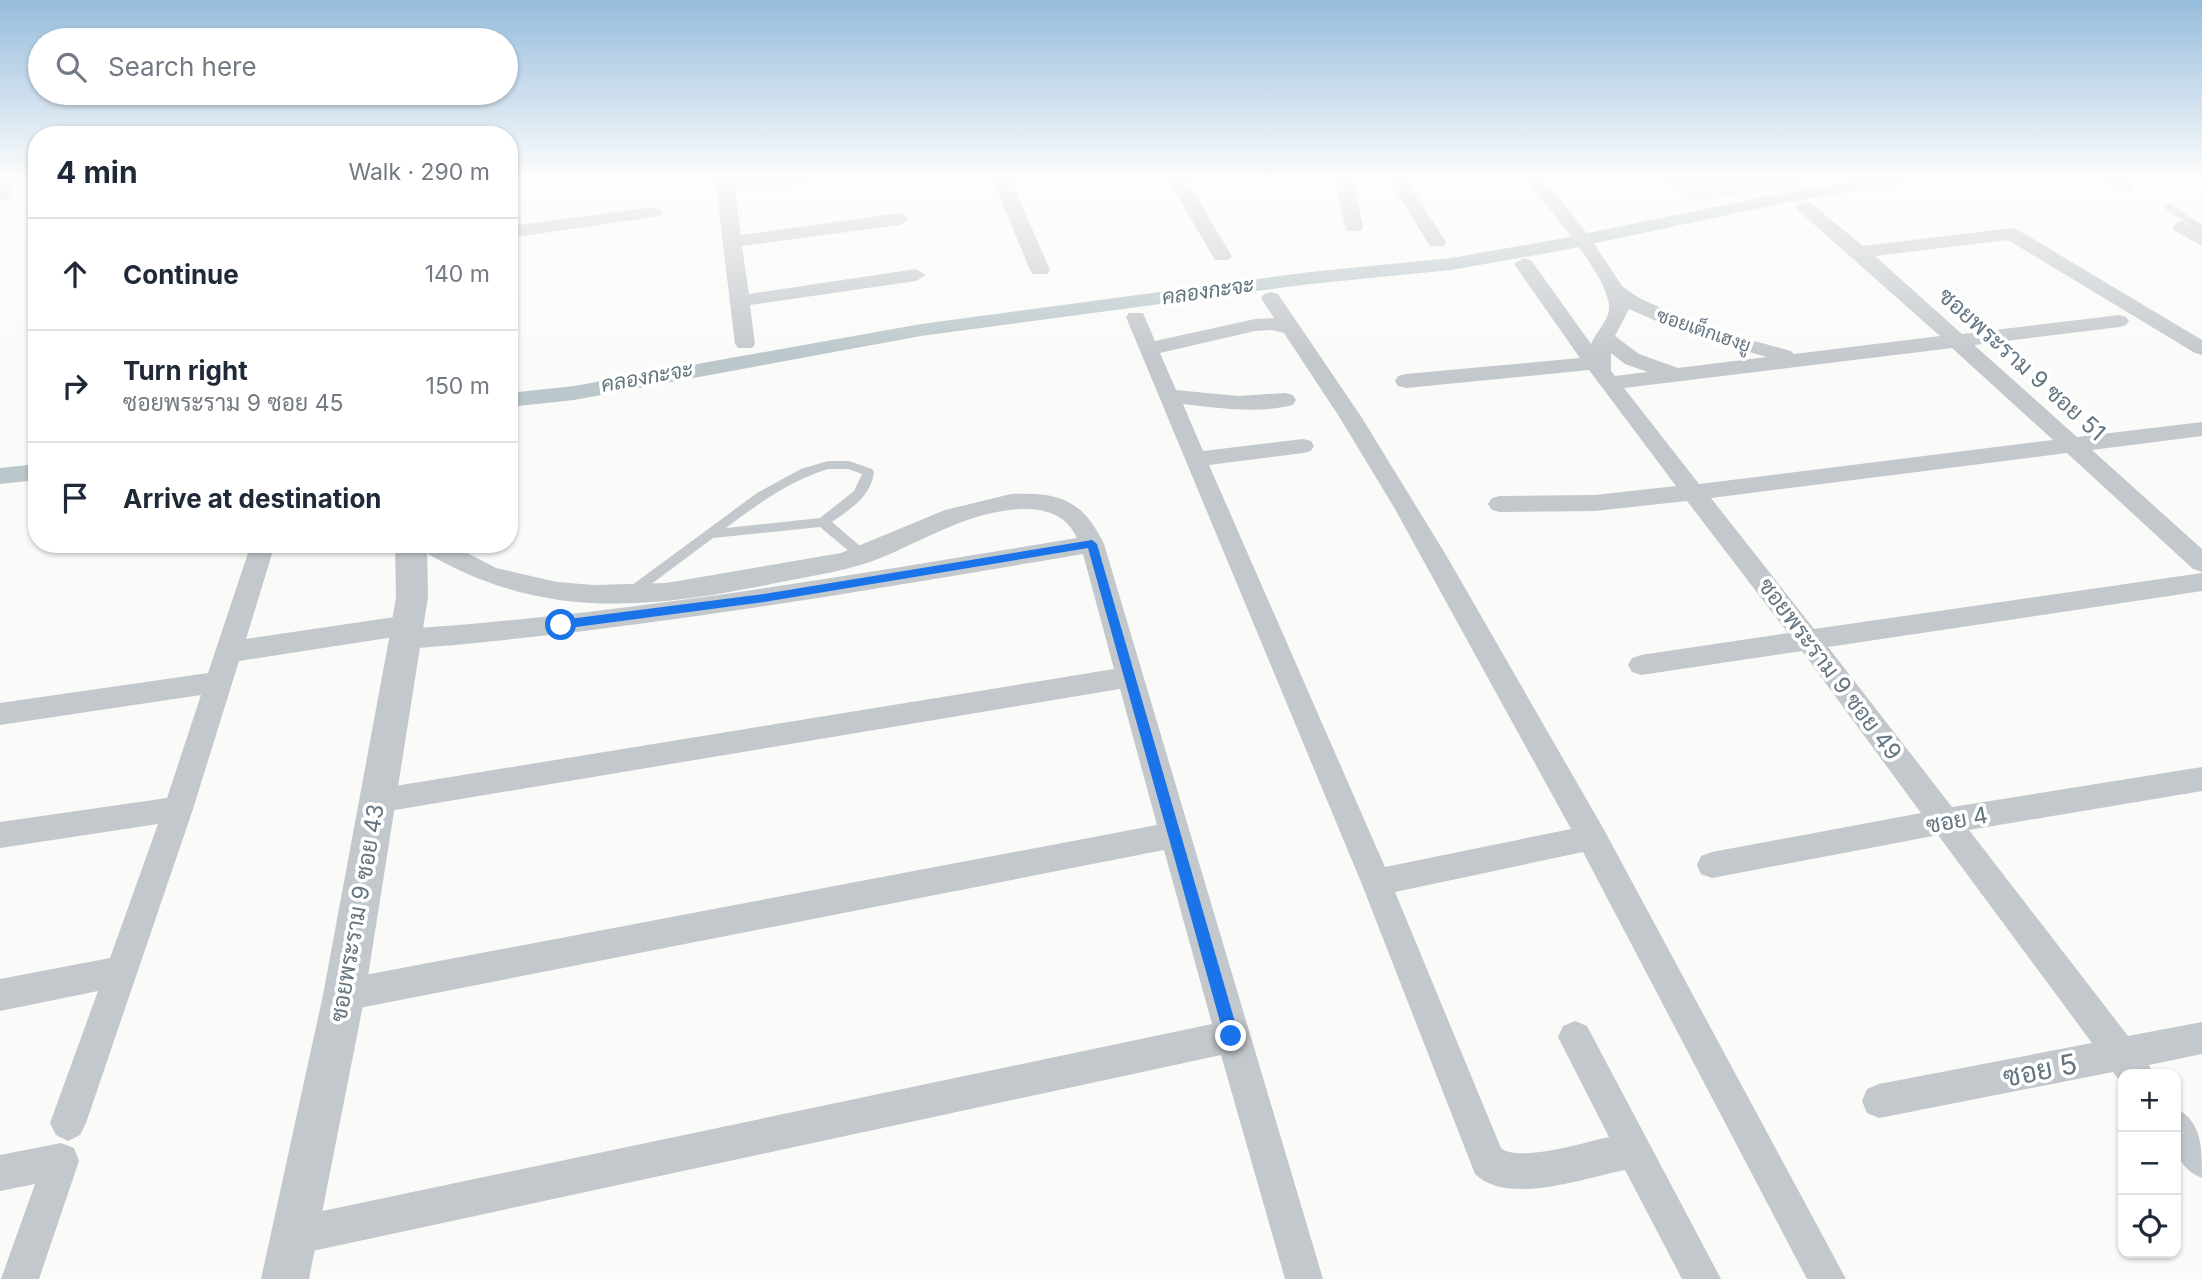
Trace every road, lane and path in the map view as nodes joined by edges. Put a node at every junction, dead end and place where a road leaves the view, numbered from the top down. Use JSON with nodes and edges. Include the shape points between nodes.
{"nodes":[{"id":1,"x":731,"y":238,"type":"edge"},
{"id":2,"x":764,"y":238,"type":"edge"},
{"id":3,"x":1026,"y":238,"type":"edge"},
{"id":4,"x":1211,"y":238,"type":"edge"},
{"id":5,"x":1434,"y":238,"type":"edge"},
{"id":6,"x":1580,"y":238,"type":"edge"},
{"id":7,"x":1842,"y":238,"type":"edge"},
{"id":8,"x":1980,"y":238,"type":"edge"},
{"id":9,"x":2017,"y":238,"type":"edge"},
{"id":10,"x":732,"y":242,"type":"junction"},
{"id":11,"x":1437,"y":242,"type":"dead end"},
{"id":12,"x":1859,"y":252,"type":"junction"},
{"id":13,"x":1222,"y":256,"type":"dead end"},
{"id":14,"x":1524,"y":264,"type":"dead end"},
{"id":15,"x":1040,"y":270,"type":"dead end"},
{"id":16,"x":916,"y":275,"type":"dead end"},
{"id":17,"x":1615,"y":290,"type":"junction"},
{"id":18,"x":1271,"y":298,"type":"dead end"},
{"id":19,"x":740,"y":301,"type":"junction"},
{"id":20,"x":1136,"y":317,"type":"dead end"},
{"id":21,"x":2119,"y":321,"type":"dead end"},
{"id":22,"x":1688,"y":327,"type":"junction"},
{"id":23,"x":1291,"y":329,"type":"junction"},
{"id":24,"x":1955,"y":340,"type":"junction"},
{"id":25,"x":745,"y":344,"type":"dead end"},
{"id":26,"x":1148,"y":349,"type":"junction"},
{"id":27,"x":2202,"y":349,"type":"edge"},
{"id":28,"x":1799,"y":358,"type":"junction"},
{"id":29,"x":1602,"y":364,"type":"junction"},
{"id":30,"x":1685,"y":373,"type":"junction"},
{"id":31,"x":1406,"y":381,"type":"dead end"},
{"id":32,"x":1169,"y":396,"type":"junction"},
{"id":33,"x":1286,"y":400,"type":"dead end"},
{"id":34,"x":2202,"y":429,"type":"edge"},
{"id":35,"x":1303,"y":446,"type":"dead end"},
{"id":36,"x":2074,"y":446,"type":"junction"},
{"id":37,"x":1196,"y":459,"type":"junction"},
{"id":38,"x":1695,"y":492,"type":"junction"},
{"id":39,"x":1500,"y":504,"type":"dead end"},
{"id":40,"x":823,"y":522,"type":"junction"},
{"id":41,"x":710,"y":534,"type":"junction"},
{"id":42,"x":1092,"y":544,"type":"junction"},
{"id":43,"x":261,"y":553,"type":"edge"},
{"id":44,"x":411,"y":553,"type":"edge"},
{"id":45,"x":447,"y":553,"type":"edge"},
{"id":46,"x":862,"y":555,"type":"junction"},
{"id":47,"x":2202,"y":563,"type":"edge"},
{"id":48,"x":869,"y":580,"type":"junction"},
{"id":49,"x":2202,"y":582,"type":"edge"},
{"id":50,"x":567,"y":593,"type":"junction"},
{"id":51,"x":628,"y":594,"type":"junction"},
{"id":52,"x":561,"y":625,"type":"junction"},
{"id":53,"x":407,"y":632,"type":"junction"},
{"id":54,"x":1808,"y":640,"type":"junction"},
{"id":55,"x":229,"y":652,"type":"junction"},
{"id":56,"x":1641,"y":665,"type":"dead end"},
{"id":57,"x":1128,"y":677,"type":"junction"},
{"id":58,"x":219,"y":682,"type":"junction"},
{"id":59,"x":0,"y":715,"type":"edge"},
{"id":60,"x":2202,"y":779,"type":"edge"},
{"id":61,"x":377,"y":801,"type":"junction"},
{"id":62,"x":178,"y":809,"type":"junction"},
{"id":63,"x":1945,"y":821,"type":"junction"},
{"id":64,"x":0,"y":835,"type":"edge"},
{"id":65,"x":1174,"y":835,"type":"junction"},
{"id":66,"x":1592,"y":837,"type":"junction"},
{"id":67,"x":1712,"y":865,"type":"dead end"},
{"id":68,"x":1376,"y":882,"type":"junction"},
{"id":69,"x":121,"y":971,"type":"junction"},
{"id":70,"x":0,"y":995,"type":"edge"},
{"id":71,"x":344,"y":995,"type":"junction"},
{"id":72,"x":1231,"y":1036,"type":"junction"},
{"id":73,"x":1575,"y":1037,"type":"dead end"},
{"id":74,"x":2202,"y":1038,"type":"edge"},
{"id":75,"x":2128,"y":1064,"type":"edge"},
{"id":76,"x":1879,"y":1101,"type":"dead end"},
{"id":77,"x":68,"y":1123,"type":"dead end"},
{"id":78,"x":2181,"y":1132,"type":"edge"},
{"id":79,"x":1634,"y":1150,"type":"junction"},
{"id":80,"x":2202,"y":1160,"type":"edge"},
{"id":81,"x":61,"y":1161,"type":"joint"},
{"id":82,"x":0,"y":1173,"type":"edge"},
{"id":83,"x":294,"y":1236,"type":"junction"},
{"id":84,"x":20,"y":1279,"type":"edge"},
{"id":85,"x":285,"y":1279,"type":"edge"},
{"id":86,"x":1304,"y":1279,"type":"edge"},
{"id":87,"x":1702,"y":1279,"type":"edge"},
{"id":88,"x":1828,"y":1279,"type":"edge"}],
"edges":[{"from":1,"to":10,"type":"street"},
{"from":2,"to":10,"type":"street"},
{"from":3,"to":15,"type":"street"},
{"from":4,"to":13,"type":"street"},
{"from":5,"to":11,"type":"street"},
{"from":6,"to":17,"type":"street","name":"ซอยเต็กเฮงยู"},
{"from":7,"to":12,"type":"street","name":"ซอยพระราม 9 ซอย 51"},
{"from":8,"to":12,"type":"street"},
{"from":9,"to":27,"type":"street"},
{"from":10,"to":19,"type":"street"},
{"from":12,"to":24,"type":"street","name":"ซอยพระราม 9 ซอย 51"},
{"from":14,"to":29,"type":"street","name":"ซอยพระราม 9 ซอย 49"},
{"from":16,"to":19,"type":"street"},
{"from":17,"to":22,"type":"street","name":"ซอยเต็กเฮงยู","via":[[1636,305]]},
{"from":17,"to":29,"type":"street","via":[[1619,314]]},
{"from":18,"to":23,"type":"street"},
{"from":19,"to":25,"type":"street"},
{"from":20,"to":26,"type":"street"},
{"from":21,"to":24,"type":"street"},
{"from":22,"to":28,"type":"street","name":"ซอยเต็กเฮงยู"},
{"from":22,"to":30,"type":"street","via":[[1704,347],[1700,363]]},
{"from":23,"to":26,"type":"street","via":[[1255,325]]},
{"from":23,"to":66,"type":"street","via":[[1362,430]]},
{"from":24,"to":28,"type":"street"},
{"from":24,"to":36,"type":"street","name":"ซอยพระราม 9 ซอย 51"},
{"from":26,"to":32,"type":"street"},
{"from":28,"to":30,"type":"street"},
{"from":29,"to":30,"type":"street"},
{"from":29,"to":30,"type":"street","via":[[1619,352],[1644,365]]},
{"from":29,"to":31,"type":"street"},
{"from":29,"to":38,"type":"street","name":"ซอยพระราม 9 ซอย 49"},
{"from":32,"to":33,"type":"street","via":[[1238,403]]},
{"from":32,"to":37,"type":"street"},
{"from":34,"to":36,"type":"street"},
{"from":35,"to":37,"type":"street"},
{"from":36,"to":38,"type":"street"},
{"from":36,"to":47,"type":"street","name":"ซอยพระราม 9 ซอย 51"},
{"from":37,"to":68,"type":"street"},
{"from":38,"to":39,"type":"street","via":[[1595,503]]},
{"from":38,"to":54,"type":"street","name":"ซอยพระราม 9 ซอย 49"},
{"from":40,"to":41,"type":"lane"},
{"from":40,"to":41,"type":"lane","via":[[861,494],[869,483],[868,472],[858,466],[817,469],[768,491]]},
{"from":40,"to":46,"type":"lane"},
{"from":41,"to":51,"type":"lane"},
{"from":42,"to":46,"type":"street","via":[[1072,512],[1036,502],[1008,502],[945,520]]},
{"from":42,"to":48,"type":"street"},
{"from":42,"to":57,"type":"street"},
{"from":43,"to":55,"type":"street"},
{"from":44,"to":53,"type":"street","name":"ซอยพระราม 9 ซอย 43"},
{"from":45,"to":50,"type":"street","via":[[487,574]]},
{"from":46,"to":48,"type":"street"},
{"from":46,"to":51,"type":"street","via":[[745,580]]},
{"from":48,"to":52,"type":"street"},
{"from":49,"to":54,"type":"street"},
{"from":50,"to":51,"type":"street"},
{"from":50,"to":52,"type":"street"},
{"from":52,"to":53,"type":"street","via":[[499,633]]},
{"from":53,"to":55,"type":"street"},
{"from":53,"to":61,"type":"street","name":"ซอยพระราม 9 ซอย 43"},
{"from":54,"to":56,"type":"street"},
{"from":54,"to":63,"type":"street","name":"ซอยพระราม 9 ซอย 49"},
{"from":55,"to":58,"type":"street"},
{"from":57,"to":61,"type":"street"},
{"from":57,"to":65,"type":"street"},
{"from":58,"to":59,"type":"street"},
{"from":58,"to":62,"type":"street"},
{"from":60,"to":63,"type":"street","name":"ซอย 4"},
{"from":61,"to":71,"type":"street","name":"ซอยพระราม 9 ซอย 43"},
{"from":62,"to":64,"type":"street"},
{"from":62,"to":69,"type":"street"},
{"from":63,"to":67,"type":"street","name":"ซอย 4"},
{"from":63,"to":75,"type":"street","name":"ซอยพระราม 9 ซอย 49"},
{"from":65,"to":71,"type":"street"},
{"from":65,"to":72,"type":"street"},
{"from":66,"to":68,"type":"street"},
{"from":66,"to":88,"type":"street"},
{"from":68,"to":79,"type":"street","via":[[1488,1161],[1496,1169],[1525,1172]]},
{"from":69,"to":70,"type":"street"},
{"from":69,"to":77,"type":"street"},
{"from":71,"to":83,"type":"street","name":"ซอยพระราม 9 ซอย 43"},
{"from":72,"to":83,"type":"street"},
{"from":72,"to":86,"type":"street"},
{"from":73,"to":79,"type":"street"},
{"from":74,"to":75,"type":"street","name":"ซอย 5"},
{"from":75,"to":76,"type":"street","name":"ซอย 5"},
{"from":78,"to":80,"type":"street"},
{"from":79,"to":87,"type":"street"},
{"from":81,"to":82,"type":"street"},
{"from":81,"to":84,"type":"street"},
{"from":83,"to":85,"type":"street","name":"ซอยพระราม 9 ซอย 43"}]}
